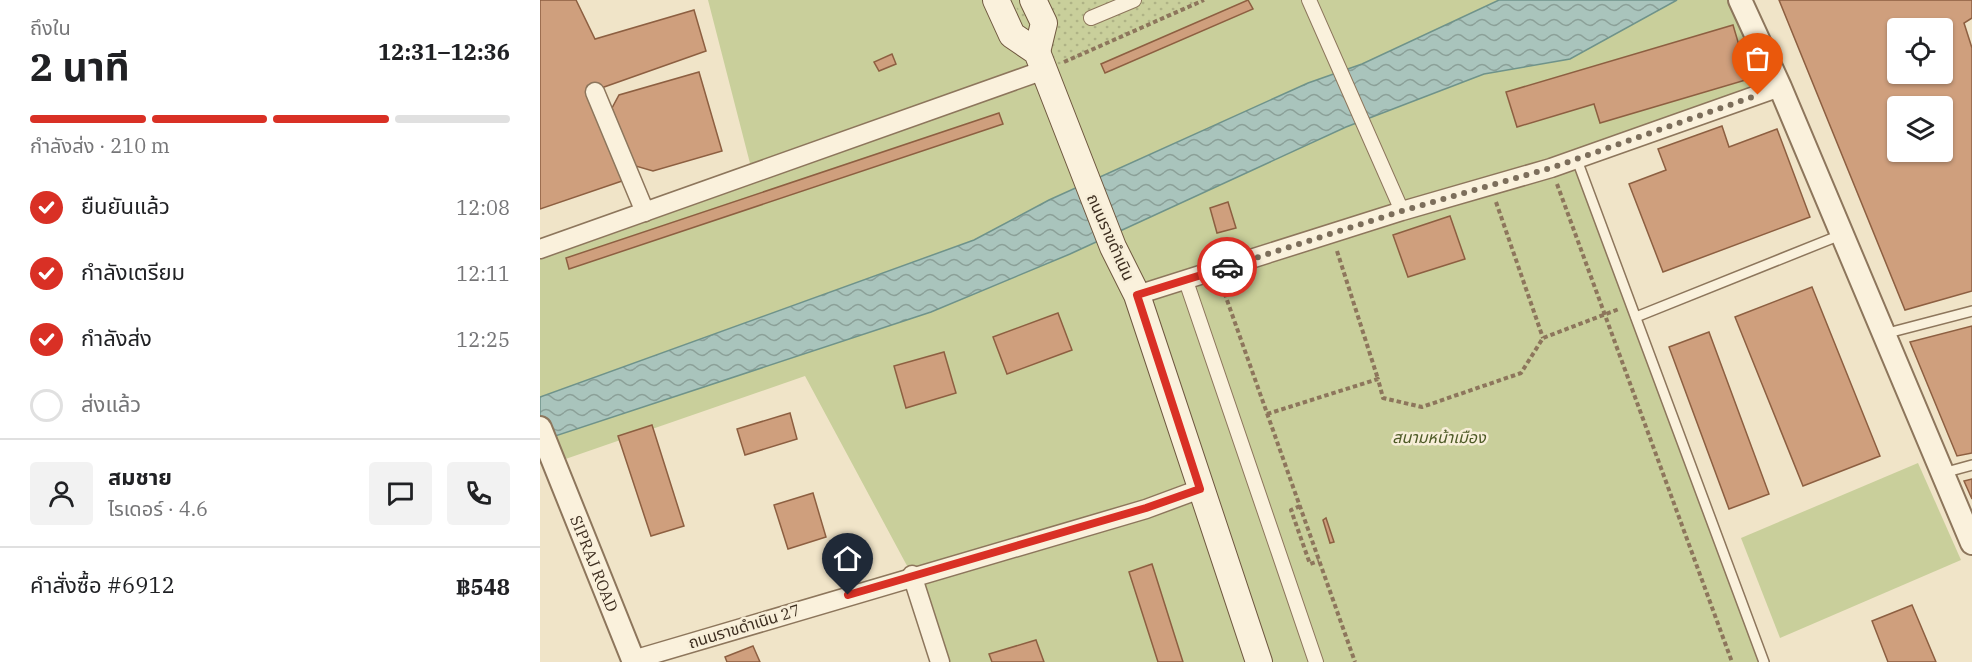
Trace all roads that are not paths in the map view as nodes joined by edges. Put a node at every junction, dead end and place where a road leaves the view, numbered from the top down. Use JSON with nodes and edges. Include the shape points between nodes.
{"nodes":[{"id":1,"x":996,"y":0,"type":"edge"},
{"id":2,"x":1033,"y":0,"type":"edge"},
{"id":3,"x":1134,"y":0,"type":"edge"},
{"id":4,"x":1309,"y":0,"type":"edge"},
{"id":5,"x":1740,"y":0,"type":"edge"},
{"id":6,"x":1091,"y":18,"type":"dead end"},
{"id":7,"x":1041,"y":61,"type":"junction"},
{"id":8,"x":1780,"y":87,"type":"junction"},
{"id":9,"x":595,"y":92,"type":"dead end"},
{"id":10,"x":1577,"y":160,"type":"junction"},
{"id":11,"x":1402,"y":211,"type":"junction"},
{"id":12,"x":645,"y":212,"type":"junction"},
{"id":13,"x":1842,"y":234,"type":"junction"},
{"id":14,"x":540,"y":249,"type":"edge"},
{"id":15,"x":1186,"y":281,"type":"junction"},
{"id":16,"x":1137,"y":295,"type":"junction"},
{"id":17,"x":1972,"y":311,"type":"edge"},
{"id":18,"x":1635,"y":317,"type":"junction"},
{"id":19,"x":1884,"y":334,"type":"junction"},
{"id":20,"x":540,"y":428,"type":"edge"},
{"id":21,"x":1972,"y":465,"type":"edge"},
{"id":22,"x":1943,"y":473,"type":"junction"},
{"id":23,"x":1200,"y":489,"type":"junction"},
{"id":24,"x":1972,"y":543,"type":"edge"},
{"id":25,"x":912,"y":575,"type":"junction"},
{"id":26,"x":633,"y":661,"type":"edge"},
{"id":27,"x":940,"y":662,"type":"edge"},
{"id":28,"x":1259,"y":662,"type":"edge"},
{"id":29,"x":1316,"y":662,"type":"edge"},
{"id":30,"x":1764,"y":662,"type":"edge"}],
"edges":[{"from":1,"to":7,"type":"main road","via":[[1012,35]]},
{"from":2,"to":7,"type":"main road","via":[[1044,23]]},
{"from":3,"to":6,"type":"street"},
{"from":4,"to":11,"type":"street"},
{"from":5,"to":8,"type":"street"},
{"from":7,"to":12,"type":"street"},
{"from":7,"to":16,"type":"main road","name":"ถนนราขดำเนิน","via":[[1113,247]]},
{"from":8,"to":10,"type":"street"},
{"from":8,"to":13,"type":"street"},
{"from":9,"to":12,"type":"street"},
{"from":10,"to":11,"type":"street"},
{"from":10,"to":18,"type":"lane"},
{"from":11,"to":15,"type":"street"},
{"from":12,"to":14,"type":"street"},
{"from":13,"to":18,"type":"lane"},
{"from":13,"to":19,"type":"street"},
{"from":15,"to":16,"type":"street"},
{"from":15,"to":29,"type":"street"},
{"from":16,"to":23,"type":"main road","name":"ถนนราขดำเนิน"},
{"from":17,"to":19,"type":"lane"},
{"from":18,"to":30,"type":"lane"},
{"from":19,"to":22,"type":"street"},
{"from":20,"to":26,"type":"street","name":"SIPRAJ ROAD"},
{"from":21,"to":22,"type":"lane"},
{"from":22,"to":24,"type":"street"},
{"from":23,"to":25,"type":"street","name":"ถนนราขดำเนิน 27"},
{"from":23,"to":28,"type":"main road","name":"ถนนราขดำเนิน"},
{"from":25,"to":26,"type":"street","name":"ถนนราขดำเนิน 27"},
{"from":25,"to":27,"type":"street"}]}
